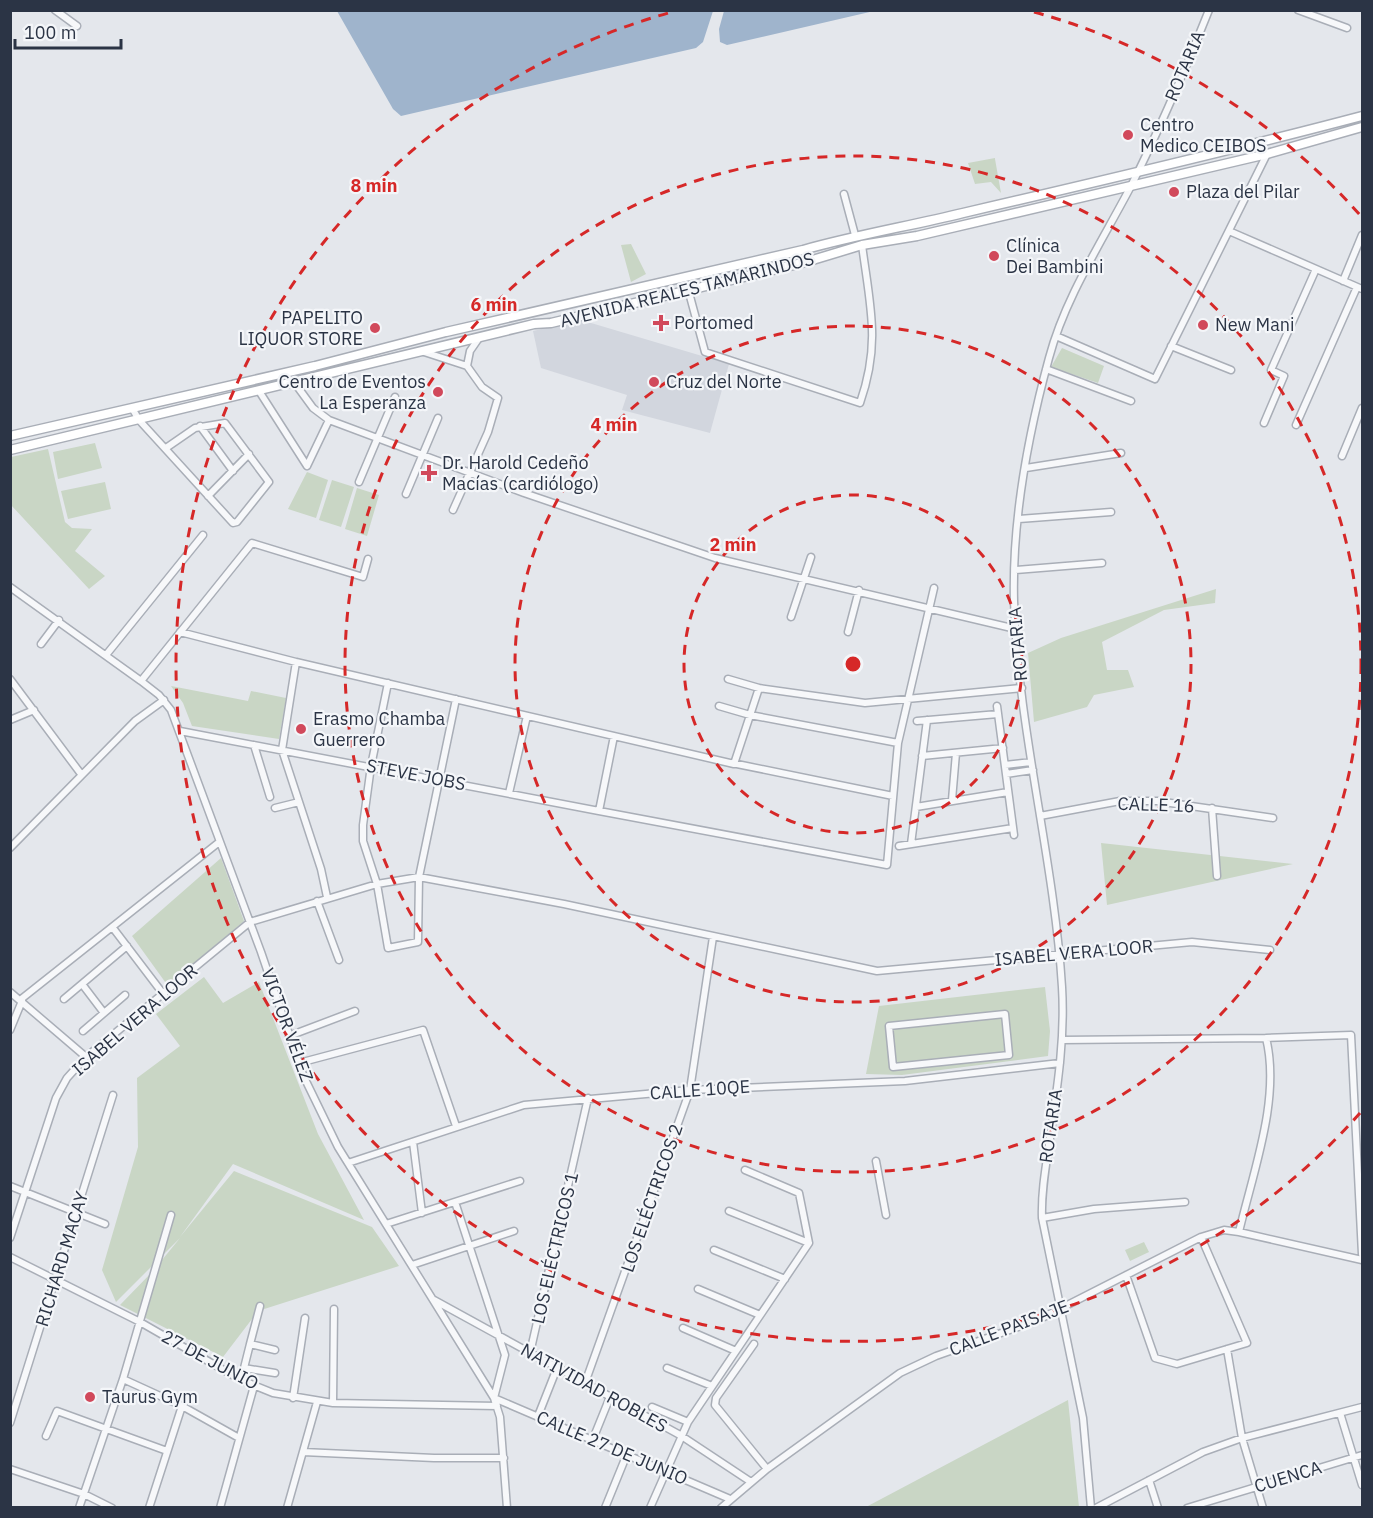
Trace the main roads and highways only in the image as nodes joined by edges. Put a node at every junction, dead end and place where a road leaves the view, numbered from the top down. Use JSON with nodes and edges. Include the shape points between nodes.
{"nodes":[{"id":1,"x":1362,"y":116,"type":"edge"},
{"id":2,"x":1362,"y":127,"type":"edge"},
{"id":3,"x":929,"y":221,"type":"junction"},
{"id":4,"x":931,"y":233,"type":"junction"},
{"id":5,"x":662,"y":284,"type":"junction"},
{"id":6,"x":665,"y":295,"type":"junction"},
{"id":7,"x":10,"y":436,"type":"edge"},
{"id":8,"x":10,"y":450,"type":"edge"}],
"edges":[{"from":1,"to":3,"type":"main road","name":"AVENIDA REALES TAMARINDOS"},
{"from":2,"to":4,"type":"main road","name":"AVENIDA REALES TAMARINDOS","via":[[1267,154]]},
{"from":3,"to":4,"type":"main road"},
{"from":3,"to":5,"type":"main road","name":"AVENIDA REALES TAMARINDOS","via":[[855,235]]},
{"from":4,"to":6,"type":"main road","name":"AVENIDA REALES TAMARINDOS","via":[[862,245]]},
{"from":5,"to":6,"type":"main road"},
{"from":5,"to":7,"type":"main road","name":"AVENIDA REALES TAMARINDOS"},
{"from":6,"to":8,"type":"main road","name":"AVENIDA REALES TAMARINDOS","via":[[417,350]]}]}
